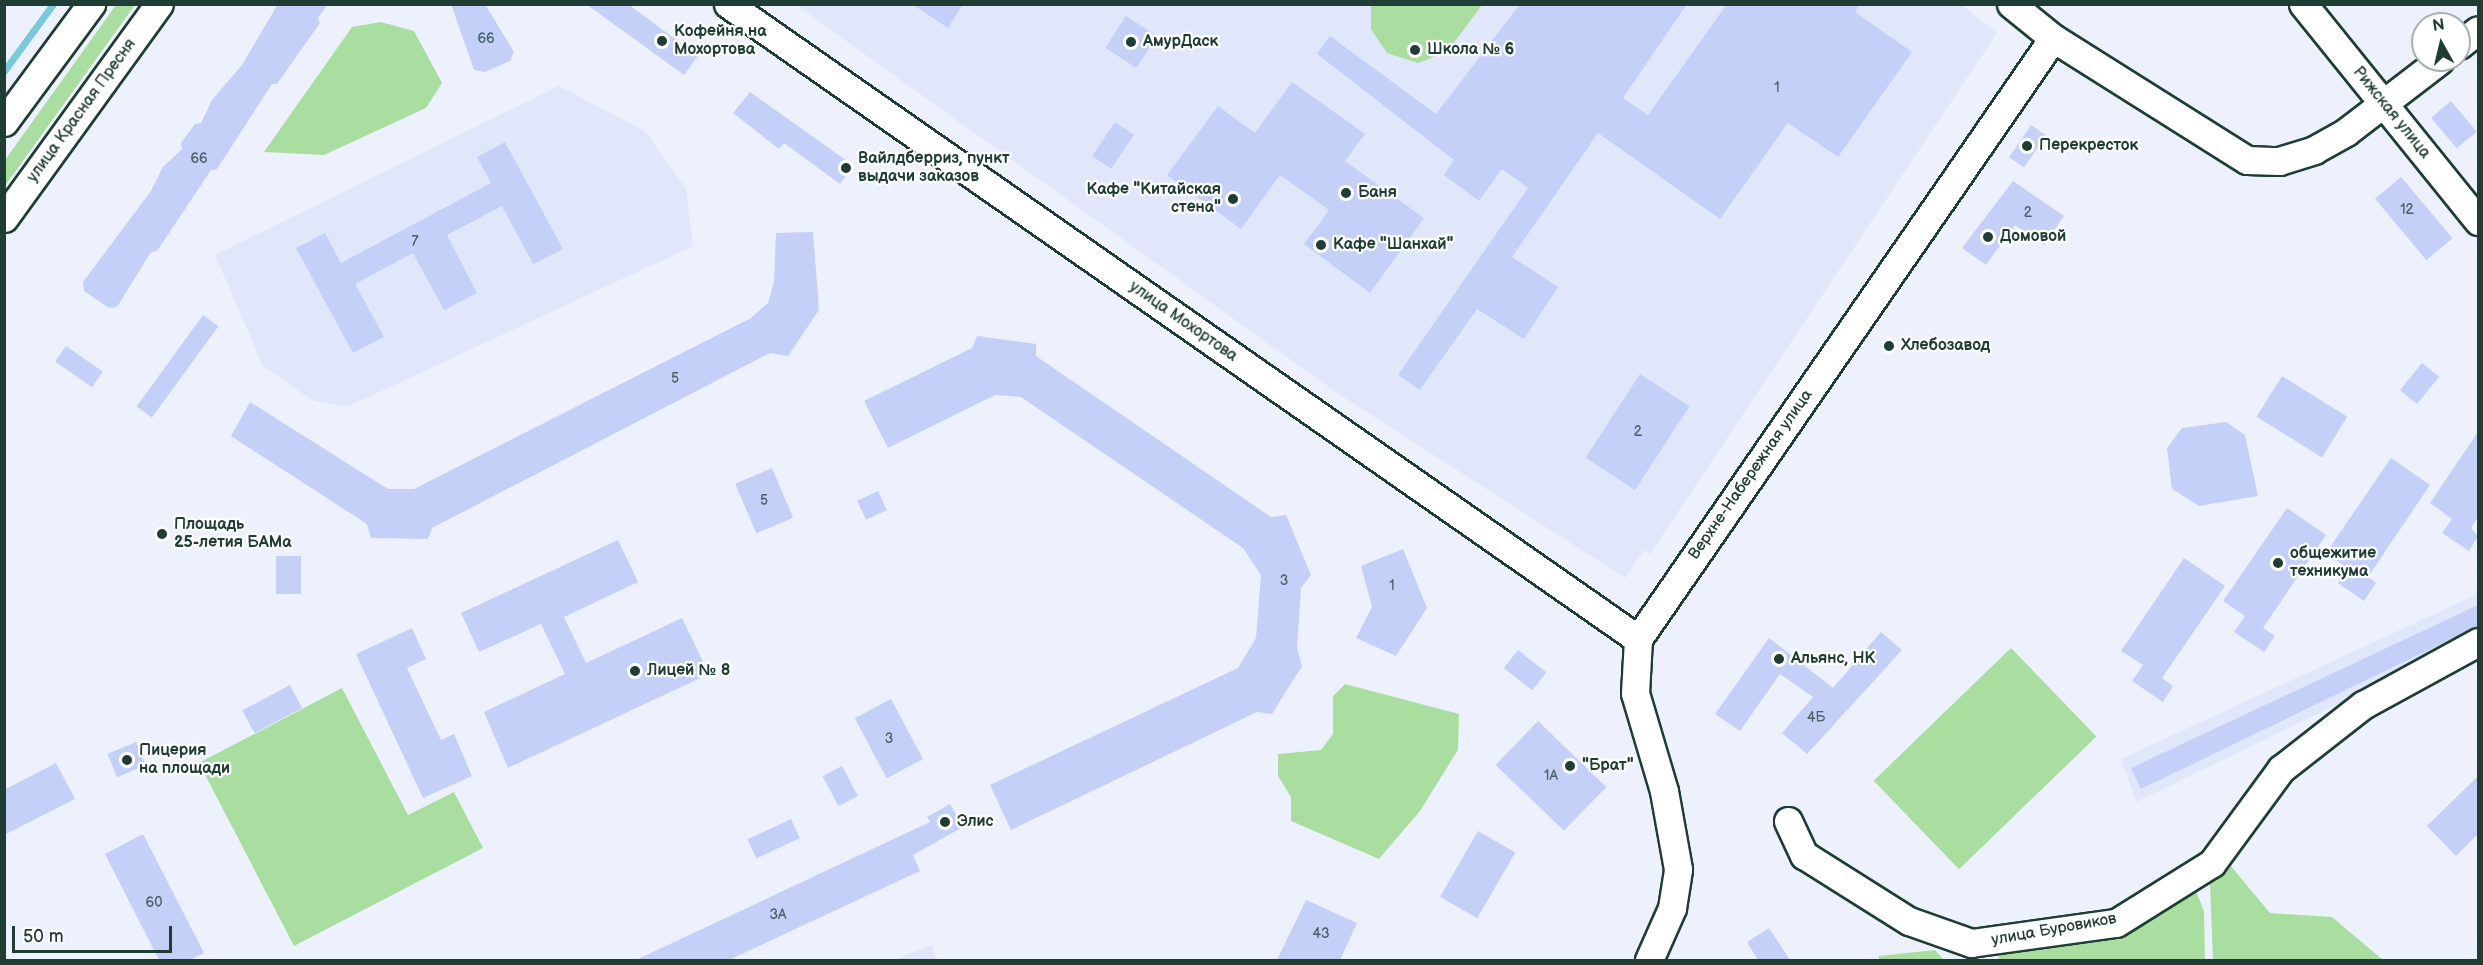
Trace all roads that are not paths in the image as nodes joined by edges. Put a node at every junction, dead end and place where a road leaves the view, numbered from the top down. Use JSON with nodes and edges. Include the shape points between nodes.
{"nodes":[{"id":1,"x":91,"y":4,"type":"edge"},
{"id":2,"x":159,"y":4,"type":"edge"},
{"id":3,"x":728,"y":4,"type":"edge"},
{"id":4,"x":2011,"y":4,"type":"edge"},
{"id":5,"x":2303,"y":4,"type":"edge"},
{"id":6,"x":2053,"y":38,"type":"junction"},
{"id":7,"x":2425,"y":72,"type":"edge"},
{"id":8,"x":2384,"y":104,"type":"junction"},
{"id":9,"x":4,"y":122,"type":"edge"},
{"id":10,"x":4,"y":218,"type":"edge"},
{"id":11,"x":2478,"y":221,"type":"edge"},
{"id":12,"x":1638,"y":639,"type":"junction"},
{"id":13,"x":2478,"y":642,"type":"edge"},
{"id":14,"x":1788,"y":821,"type":"dead end"},
{"id":15,"x":1649,"y":960,"type":"edge"}],
"edges":[{"from":1,"to":9,"type":"street"},
{"from":2,"to":10,"type":"street","name":"улица Красная Пресня"},
{"from":3,"to":12,"type":"street","name":"улица Мохортова"},
{"from":4,"to":6,"type":"street"},
{"from":5,"to":8,"type":"street","name":"Рижская улица"},
{"from":6,"to":8,"type":"street","via":[[2247,160],[2279,161],[2314,150]]},
{"from":6,"to":12,"type":"street","name":"Верхне-Набережная улица"},
{"from":7,"to":8,"type":"street"},
{"from":8,"to":11,"type":"street","name":"Рижская улица"},
{"from":12,"to":15,"type":"street","via":[[1635,693],[1664,791],[1678,869],[1672,908]]},
{"from":13,"to":14,"type":"street","name":"улица Буровиков","via":[[2363,705],[2281,769],[2212,863],[2116,923],[1971,944],[1910,921],[1803,855]]}]}
